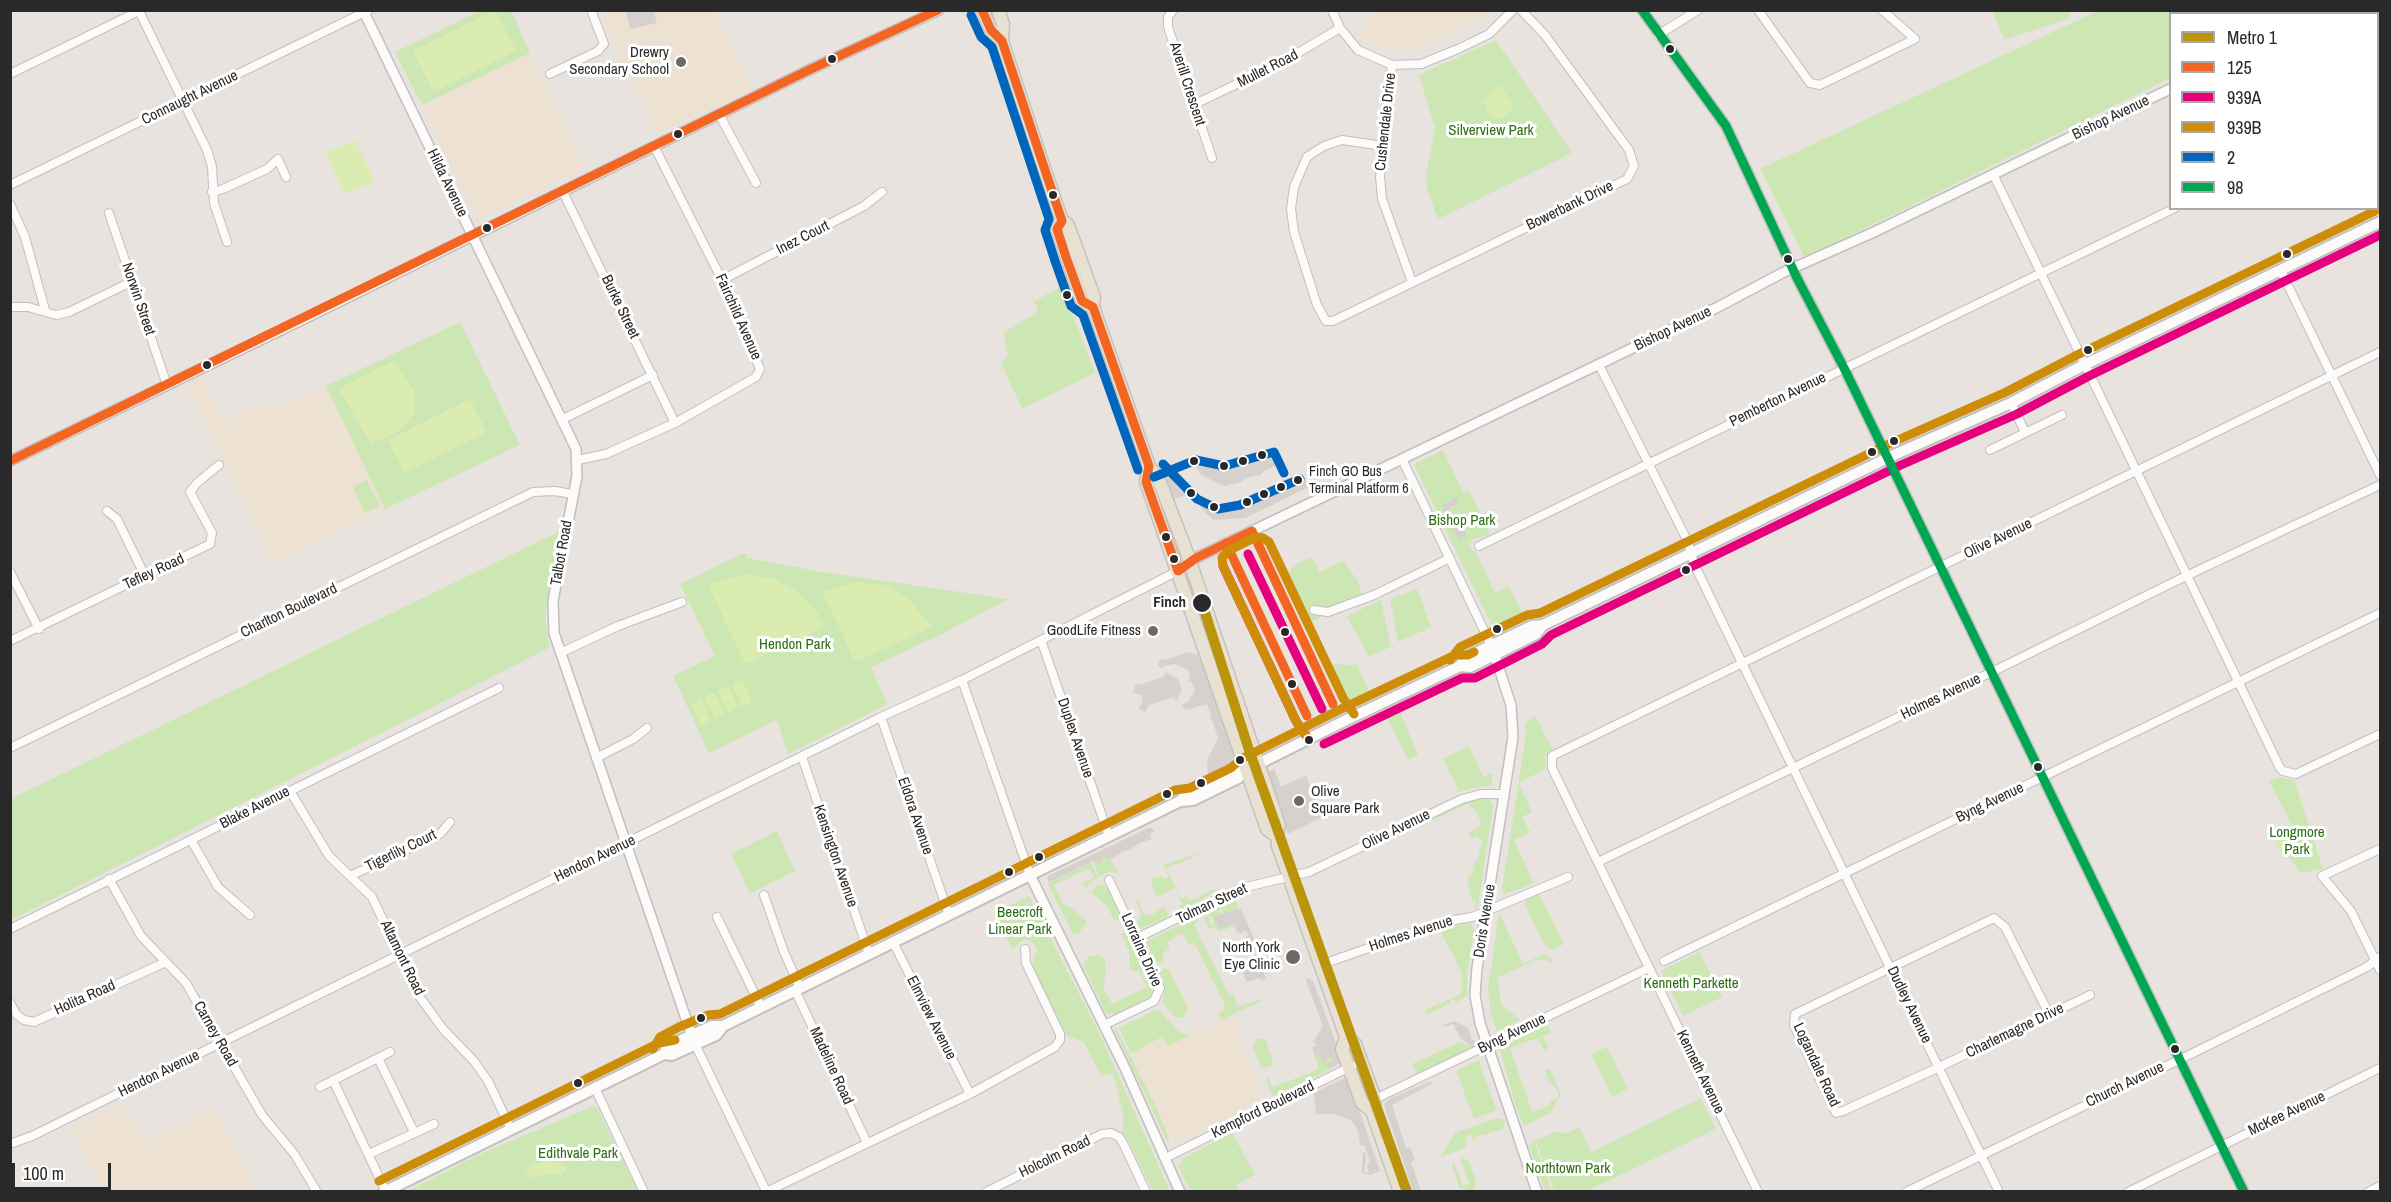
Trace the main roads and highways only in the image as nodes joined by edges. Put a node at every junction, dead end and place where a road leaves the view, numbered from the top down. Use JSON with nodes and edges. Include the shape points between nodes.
{"nodes":[{"id":1,"x":982,"y":10,"type":"edge"},
{"id":2,"x":998,"y":10,"type":"edge"},
{"id":3,"x":1002,"y":41,"type":"junction"},
{"id":4,"x":2380,"y":222,"type":"edge"},
{"id":5,"x":1149,"y":466,"type":"junction"},
{"id":6,"x":1259,"y":764,"type":"junction"},
{"id":7,"x":1246,"y":770,"type":"junction"},
{"id":8,"x":1276,"y":836,"type":"junction"},
{"id":9,"x":1346,"y":1037,"type":"junction"},
{"id":10,"x":1373,"y":1105,"type":"junction"},
{"id":11,"x":385,"y":1191,"type":"edge"},
{"id":12,"x":1400,"y":1191,"type":"edge"}],
"edges":[{"from":1,"to":3,"type":"main road","via":[[991,30]]},
{"from":2,"to":3,"type":"main road","via":[[1003,24]]},
{"from":3,"to":5,"type":"main road","via":[[1062,221],[1057,230],[1082,301],[1093,307]]},
{"from":4,"to":6,"type":"main road","via":[[2011,403],[1543,625],[1536,634],[1493,650],[1470,667],[1460,666]]},
{"from":5,"to":6,"type":"main road","via":[[1159,480]]},
{"from":5,"to":7,"type":"main road","via":[[1146,482]]},
{"from":6,"to":7,"type":"main road"},
{"from":6,"to":8,"type":"main road","via":[[1279,825]]},
{"from":7,"to":8,"type":"main road","via":[[1267,828]]},
{"from":7,"to":11,"type":"main road","via":[[1238,778],[1193,800],[1179,801],[761,1007],[723,1026],[716,1035],[694,1040],[672,1055],[664,1054]]},
{"from":8,"to":9,"type":"main road"},
{"from":9,"to":10,"type":"main road","via":[[1355,1044]]},
{"from":9,"to":10,"type":"main road","via":[[1342,1049],[1362,1103]]},
{"from":10,"to":12,"type":"main road"}]}
